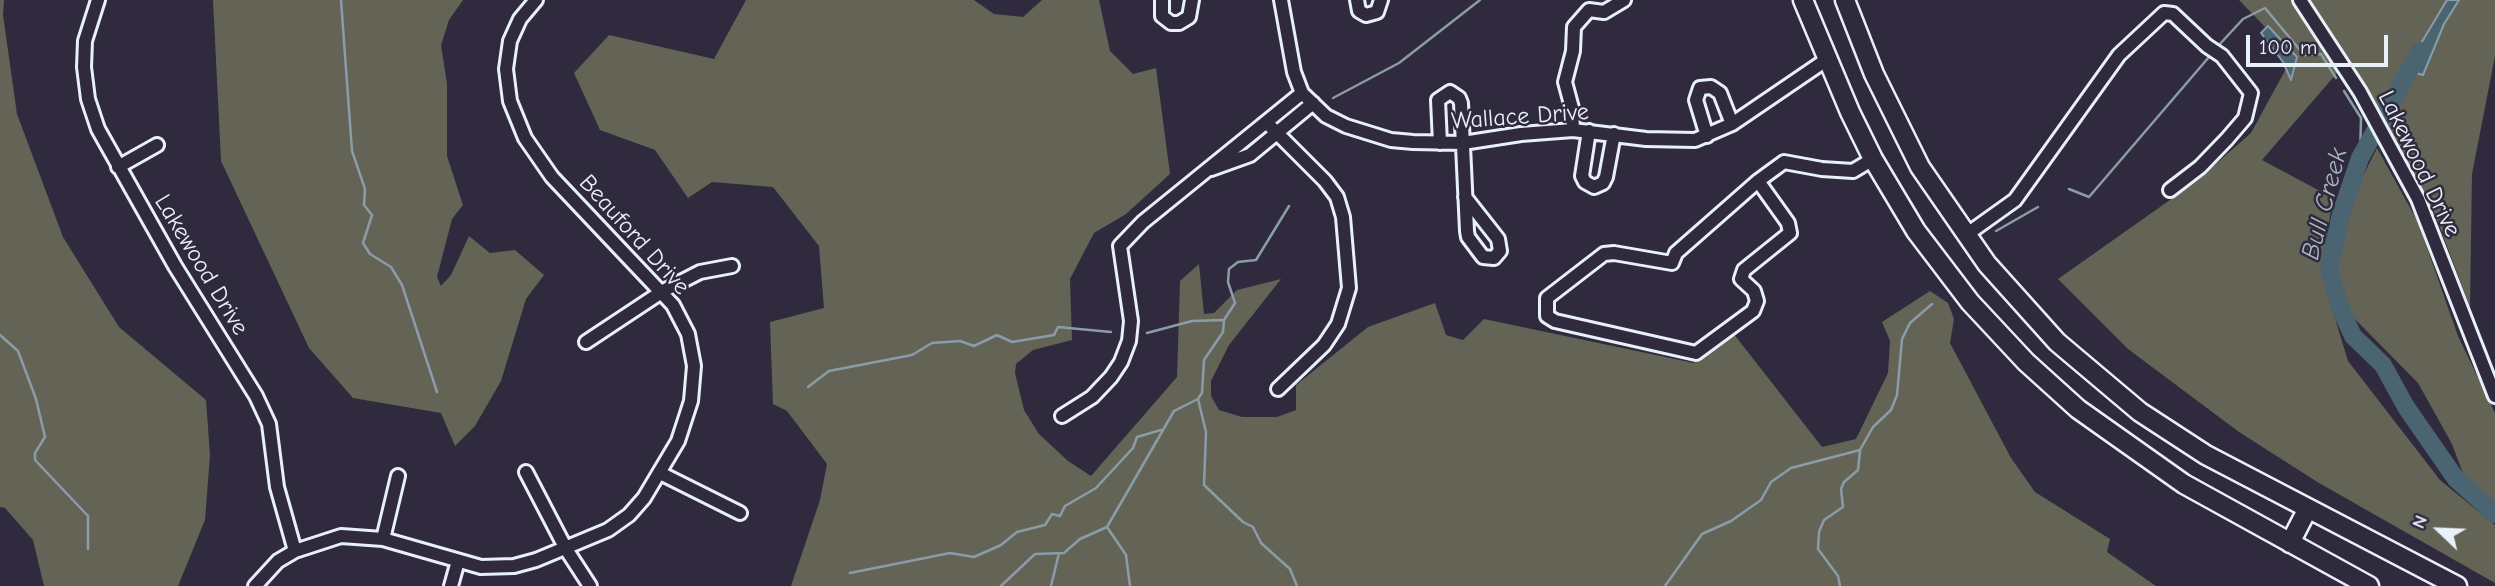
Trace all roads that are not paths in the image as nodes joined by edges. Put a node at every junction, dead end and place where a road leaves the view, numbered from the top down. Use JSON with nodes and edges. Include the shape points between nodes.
{"nodes":[{"id":1,"x":98,"y":0,"type":"edge"},
{"id":2,"x":536,"y":0,"type":"edge"},
{"id":3,"x":1162,"y":0,"type":"edge"},
{"id":4,"x":1192,"y":0,"type":"edge"},
{"id":5,"x":1281,"y":0,"type":"edge"},
{"id":6,"x":1357,"y":0,"type":"edge"},
{"id":7,"x":1381,"y":0,"type":"edge"},
{"id":8,"x":1624,"y":0,"type":"edge"},
{"id":9,"x":1803,"y":0,"type":"edge"},
{"id":10,"x":1845,"y":0,"type":"edge"},
{"id":11,"x":2300,"y":0,"type":"edge"},
{"id":12,"x":1589,"y":5,"type":"edge"},
{"id":13,"x":1826,"y":60,"type":"junction"},
{"id":14,"x":1302,"y":93,"type":"junction"},
{"id":15,"x":1313,"y":103,"type":"junction"},
{"id":16,"x":1266,"y":122,"type":"junction"},
{"id":17,"x":1732,"y":124,"type":"junction"},
{"id":18,"x":1573,"y":130,"type":"junction"},
{"id":19,"x":1590,"y":131,"type":"junction"},
{"id":20,"x":1277,"y":132,"type":"junction"},
{"id":21,"x":1614,"y":134,"type":"junction"},
{"id":22,"x":1707,"y":136,"type":"junction"},
{"id":23,"x":1440,"y":143,"type":"junction"},
{"id":24,"x":1463,"y":143,"type":"junction"},
{"id":25,"x":157,"y":145,"type":"dead end"},
{"id":26,"x":1873,"y":159,"type":"junction"},
{"id":27,"x":118,"y":167,"type":"junction"},
{"id":28,"x":1205,"y":171,"type":"junction"},
{"id":29,"x":1758,"y":181,"type":"junction"},
{"id":30,"x":2170,"y":190,"type":"dead end"},
{"id":31,"x":1465,"y":197,"type":"dead end"},
{"id":32,"x":1966,"y":235,"type":"junction"},
{"id":33,"x":732,"y":266,"type":"dead end"},
{"id":34,"x":663,"y":291,"type":"junction"},
{"id":35,"x":586,"y":342,"type":"dead end"},
{"id":36,"x":1278,"y":389,"type":"dead end"},
{"id":37,"x":2495,"y":396,"type":"edge"},
{"id":38,"x":1062,"y":415,"type":"dead end"},
{"id":39,"x":526,"y":472,"type":"dead end"},
{"id":40,"x":660,"y":473,"type":"junction"},
{"id":41,"x":398,"y":476,"type":"dead end"},
{"id":42,"x":2307,"y":510,"type":"junction"},
{"id":43,"x":740,"y":513,"type":"dead end"},
{"id":44,"x":383,"y":539,"type":"junction"},
{"id":45,"x":2290,"y":543,"type":"junction"},
{"id":46,"x":566,"y":549,"type":"junction"},
{"id":47,"x":295,"y":551,"type":"junction"},
{"id":48,"x":458,"y":561,"type":"junction"},
{"id":49,"x":255,"y":586,"type":"edge"},
{"id":50,"x":450,"y":586,"type":"edge"},
{"id":51,"x":590,"y":586,"type":"edge"},
{"id":52,"x":2369,"y":586,"type":"edge"},
{"id":53,"x":2457,"y":586,"type":"edge"}],
"edges":[{"from":1,"to":27,"type":"street","name":"Lakewood Drive","via":[[85,41],[88,99]]},
{"from":2,"to":34,"type":"street","name":"Beauford Drive","via":[[510,41],[506,69],[510,101],[525,138],[552,177]]},
{"from":3,"to":4,"type":"street","via":[[1162,16],[1171,23],[1179,23],[1191,13]]},
{"from":5,"to":14,"type":"street"},
{"from":6,"to":7,"type":"street","via":[[1366,15],[1377,12]]},
{"from":8,"to":12,"type":"street","via":[[1604,12]]},
{"from":9,"to":13,"type":"highway"},
{"from":10,"to":32,"type":"highway","via":[[1889,107],[1920,167]]},
{"from":11,"to":37,"type":"street","name":"Lakewood Drive","via":[[2400,164],[2433,235]]},
{"from":12,"to":18,"type":"street","via":[[1574,27],[1565,82]]},
{"from":13,"to":17,"type":"street","name":"Wallace Drive"},
{"from":13,"to":26,"type":"highway"},
{"from":14,"to":15,"type":"street","name":"Wallace Drive"},
{"from":14,"to":16,"type":"street"},
{"from":15,"to":20,"type":"street"},
{"from":15,"to":23,"type":"street","name":"Wallace Drive","via":[[1326,116],[1368,134]]},
{"from":16,"to":20,"type":"street"},
{"from":16,"to":28,"type":"street"},
{"from":17,"to":22,"type":"street","name":"Wallace Drive"},
{"from":17,"to":22,"type":"street","via":[[1720,93],[1711,87],[1700,88],[1696,100]]},
{"from":18,"to":19,"type":"street","name":"Wallace Drive"},
{"from":18,"to":24,"type":"street","name":"Wallace Drive"},
{"from":19,"to":21,"type":"street","name":"Wallace Drive"},
{"from":19,"to":21,"type":"street","via":[[1582,176],[1594,187],[1606,177]]},
{"from":20,"to":28,"type":"street","via":[[1250,155]]},
{"from":20,"to":36,"type":"street","via":[[1336,197],[1343,217],[1349,288],[1338,324],[1324,345]]},
{"from":21,"to":22,"type":"street","name":"Wallace Drive","via":[[1672,141]]},
{"from":23,"to":24,"type":"street","name":"Wallace Drive"},
{"from":23,"to":24,"type":"street","via":[[1438,100],[1450,92],[1461,103]]},
{"from":24,"to":31,"type":"street"},
{"from":25,"to":27,"type":"street"},
{"from":26,"to":29,"type":"street","via":[[1853,171],[1784,162]]},
{"from":26,"to":45,"type":"highway","via":[[1916,231],[2025,362],[2144,458]]},
{"from":27,"to":47,"type":"street","name":"Lakewood Drive","via":[[269,424],[276,487]]},
{"from":28,"to":38,"type":"street","via":[[1119,246],[1131,321],[1129,341],[1111,377],[1091,397]]},
{"from":29,"to":29,"type":"street","via":[[1676,253],[1672,263],[1604,254],[1547,298],[1547,316],[1696,353],[1754,311],[1754,292],[1741,279],[1744,270],[1790,233],[1788,223]]},
{"from":30,"to":32,"type":"street","via":[[2200,167],[2245,118],[2251,93],[2222,56],[2173,13],[2164,13],[2119,55],[2015,200]]},
{"from":32,"to":42,"type":"highway","via":[[2035,319],[2112,390],[2206,455]]},
{"from":33,"to":34,"type":"street","via":[[700,272]]},
{"from":34,"to":35,"type":"street"},
{"from":34,"to":40,"type":"street","name":"Beauford Drive","via":[[688,334],[694,366],[691,401]]},
{"from":39,"to":46,"type":"street"},
{"from":40,"to":43,"type":"street"},
{"from":40,"to":46,"type":"street","name":"Beauford Drive","via":[[629,515]]},
{"from":41,"to":44,"type":"street"},
{"from":42,"to":45,"type":"highway"},
{"from":42,"to":53,"type":"highway"},
{"from":44,"to":47,"type":"street","name":"Beauford Drive","via":[[341,536]]},
{"from":44,"to":48,"type":"street","name":"Beauford Drive"},
{"from":45,"to":52,"type":"highway"},
{"from":46,"to":48,"type":"street","name":"Beauford Drive","via":[[514,566],[481,567]]},
{"from":46,"to":51,"type":"street"},
{"from":47,"to":49,"type":"street","name":"Beauford Drive","via":[[278,561]]},
{"from":48,"to":50,"type":"street"}]}
